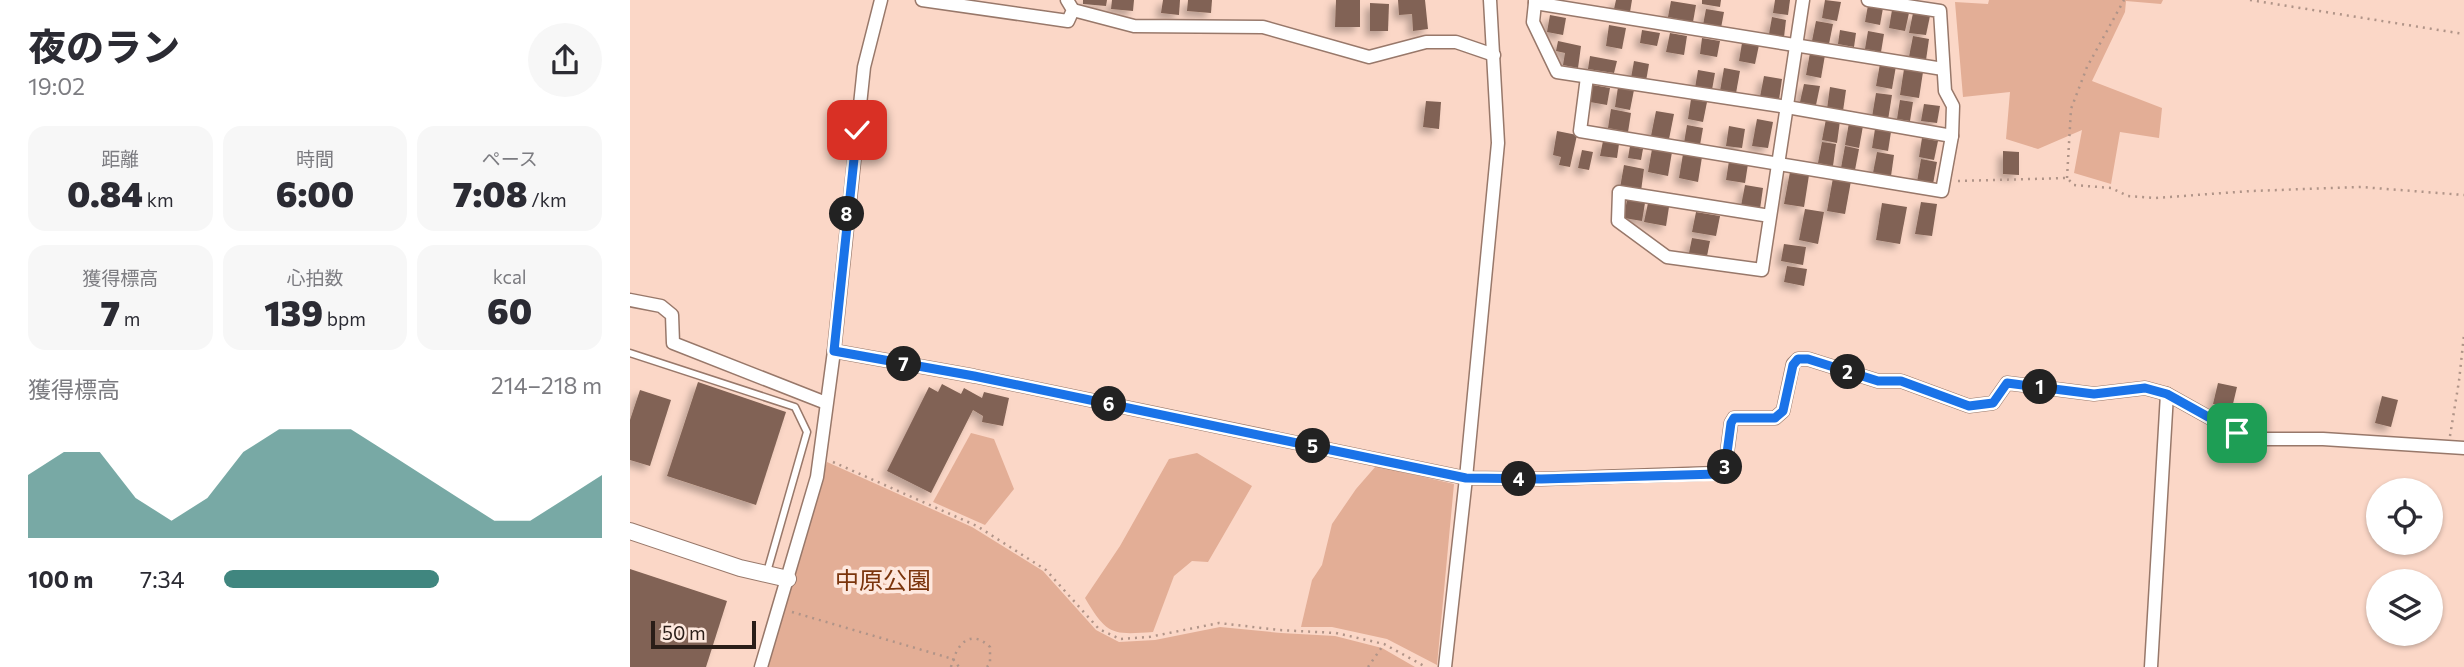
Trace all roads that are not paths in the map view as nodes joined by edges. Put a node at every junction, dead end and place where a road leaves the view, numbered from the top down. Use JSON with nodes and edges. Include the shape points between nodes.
{"nodes":[{"id":1,"x":881,"y":0,"type":"edge"},
{"id":2,"x":922,"y":0,"type":"edge"},
{"id":3,"x":1490,"y":0,"type":"edge"},
{"id":4,"x":1803,"y":0,"type":"edge"},
{"id":5,"x":1868,"y":0,"type":"edge"},
{"id":6,"x":1535,"y":1,"type":"edge"},
{"id":7,"x":1070,"y":5,"type":"edge"},
{"id":8,"x":1796,"y":44,"type":"junction"},
{"id":9,"x":1494,"y":55,"type":"junction"},
{"id":10,"x":1943,"y":69,"type":"junction"},
{"id":11,"x":1587,"y":77,"type":"junction"},
{"id":12,"x":1787,"y":107,"type":"junction"},
{"id":13,"x":1952,"y":136,"type":"junction"},
{"id":14,"x":1778,"y":163,"type":"junction"},
{"id":15,"x":1770,"y":216,"type":"junction"},
{"id":16,"x":630,"y":300,"type":"edge"},
{"id":17,"x":834,"y":351,"type":"junction"},
{"id":18,"x":630,"y":353,"type":"edge"},
{"id":19,"x":2167,"y":394,"type":"junction"},
{"id":20,"x":827,"y":403,"type":"junction"},
{"id":21,"x":2464,"y":448,"type":"edge"},
{"id":22,"x":1466,"y":478,"type":"junction"},
{"id":23,"x":630,"y":531,"type":"edge"},
{"id":24,"x":766,"y":575,"type":"junction"},
{"id":25,"x":788,"y":579,"type":"junction"},
{"id":26,"x":761,"y":667,"type":"edge"},
{"id":27,"x":1445,"y":667,"type":"edge"},
{"id":28,"x":2151,"y":667,"type":"edge"}],
"edges":[{"from":1,"to":17,"type":"street","via":[[864,67]]},
{"from":2,"to":7,"type":"street","via":[[1068,21]]},
{"from":3,"to":9,"type":"street"},
{"from":4,"to":8,"type":"street"},
{"from":5,"to":10,"type":"street","via":[[1940,12]]},
{"from":6,"to":8,"type":"street"},
{"from":6,"to":11,"type":"street","via":[[1533,22],[1557,72]]},
{"from":7,"to":9,"type":"street","via":[[1134,26],[1264,27],[1369,57],[1426,42],[1456,42]]},
{"from":8,"to":10,"type":"street"},
{"from":8,"to":12,"type":"street"},
{"from":9,"to":22,"type":"street","via":[[1498,143]]},
{"from":10,"to":13,"type":"street","via":[[1945,91],[1953,106]]},
{"from":11,"to":12,"type":"street"},
{"from":11,"to":14,"type":"street","via":[[1580,131]]},
{"from":12,"to":13,"type":"street"},
{"from":12,"to":14,"type":"street"},
{"from":13,"to":14,"type":"street","via":[[1942,191]]},
{"from":14,"to":15,"type":"street"},
{"from":15,"to":15,"type":"street","via":[[1762,270],[1667,257],[1618,221],[1619,192]]},
{"from":16,"to":20,"type":"street","via":[[661,306],[673,315],[673,343]]},
{"from":17,"to":20,"type":"street"},
{"from":17,"to":22,"type":"street"},
{"from":18,"to":24,"type":"lane","via":[[795,407],[807,432]]},
{"from":19,"to":21,"type":"street","via":[[2237,433],[2262,439]]},
{"from":19,"to":22,"type":"street","via":[[2145,388],[2094,394],[2007,383],[1993,403],[1969,406],[1901,381],[1878,381],[1798,359],[1783,411],[1775,418],[1734,418],[1725,468],[1718,474]]},
{"from":19,"to":28,"type":"street"},
{"from":20,"to":25,"type":"street","via":[[817,477]]},
{"from":22,"to":27,"type":"street"},
{"from":23,"to":24,"type":"street"},
{"from":24,"to":25,"type":"street"},
{"from":25,"to":26,"type":"street"}]}
